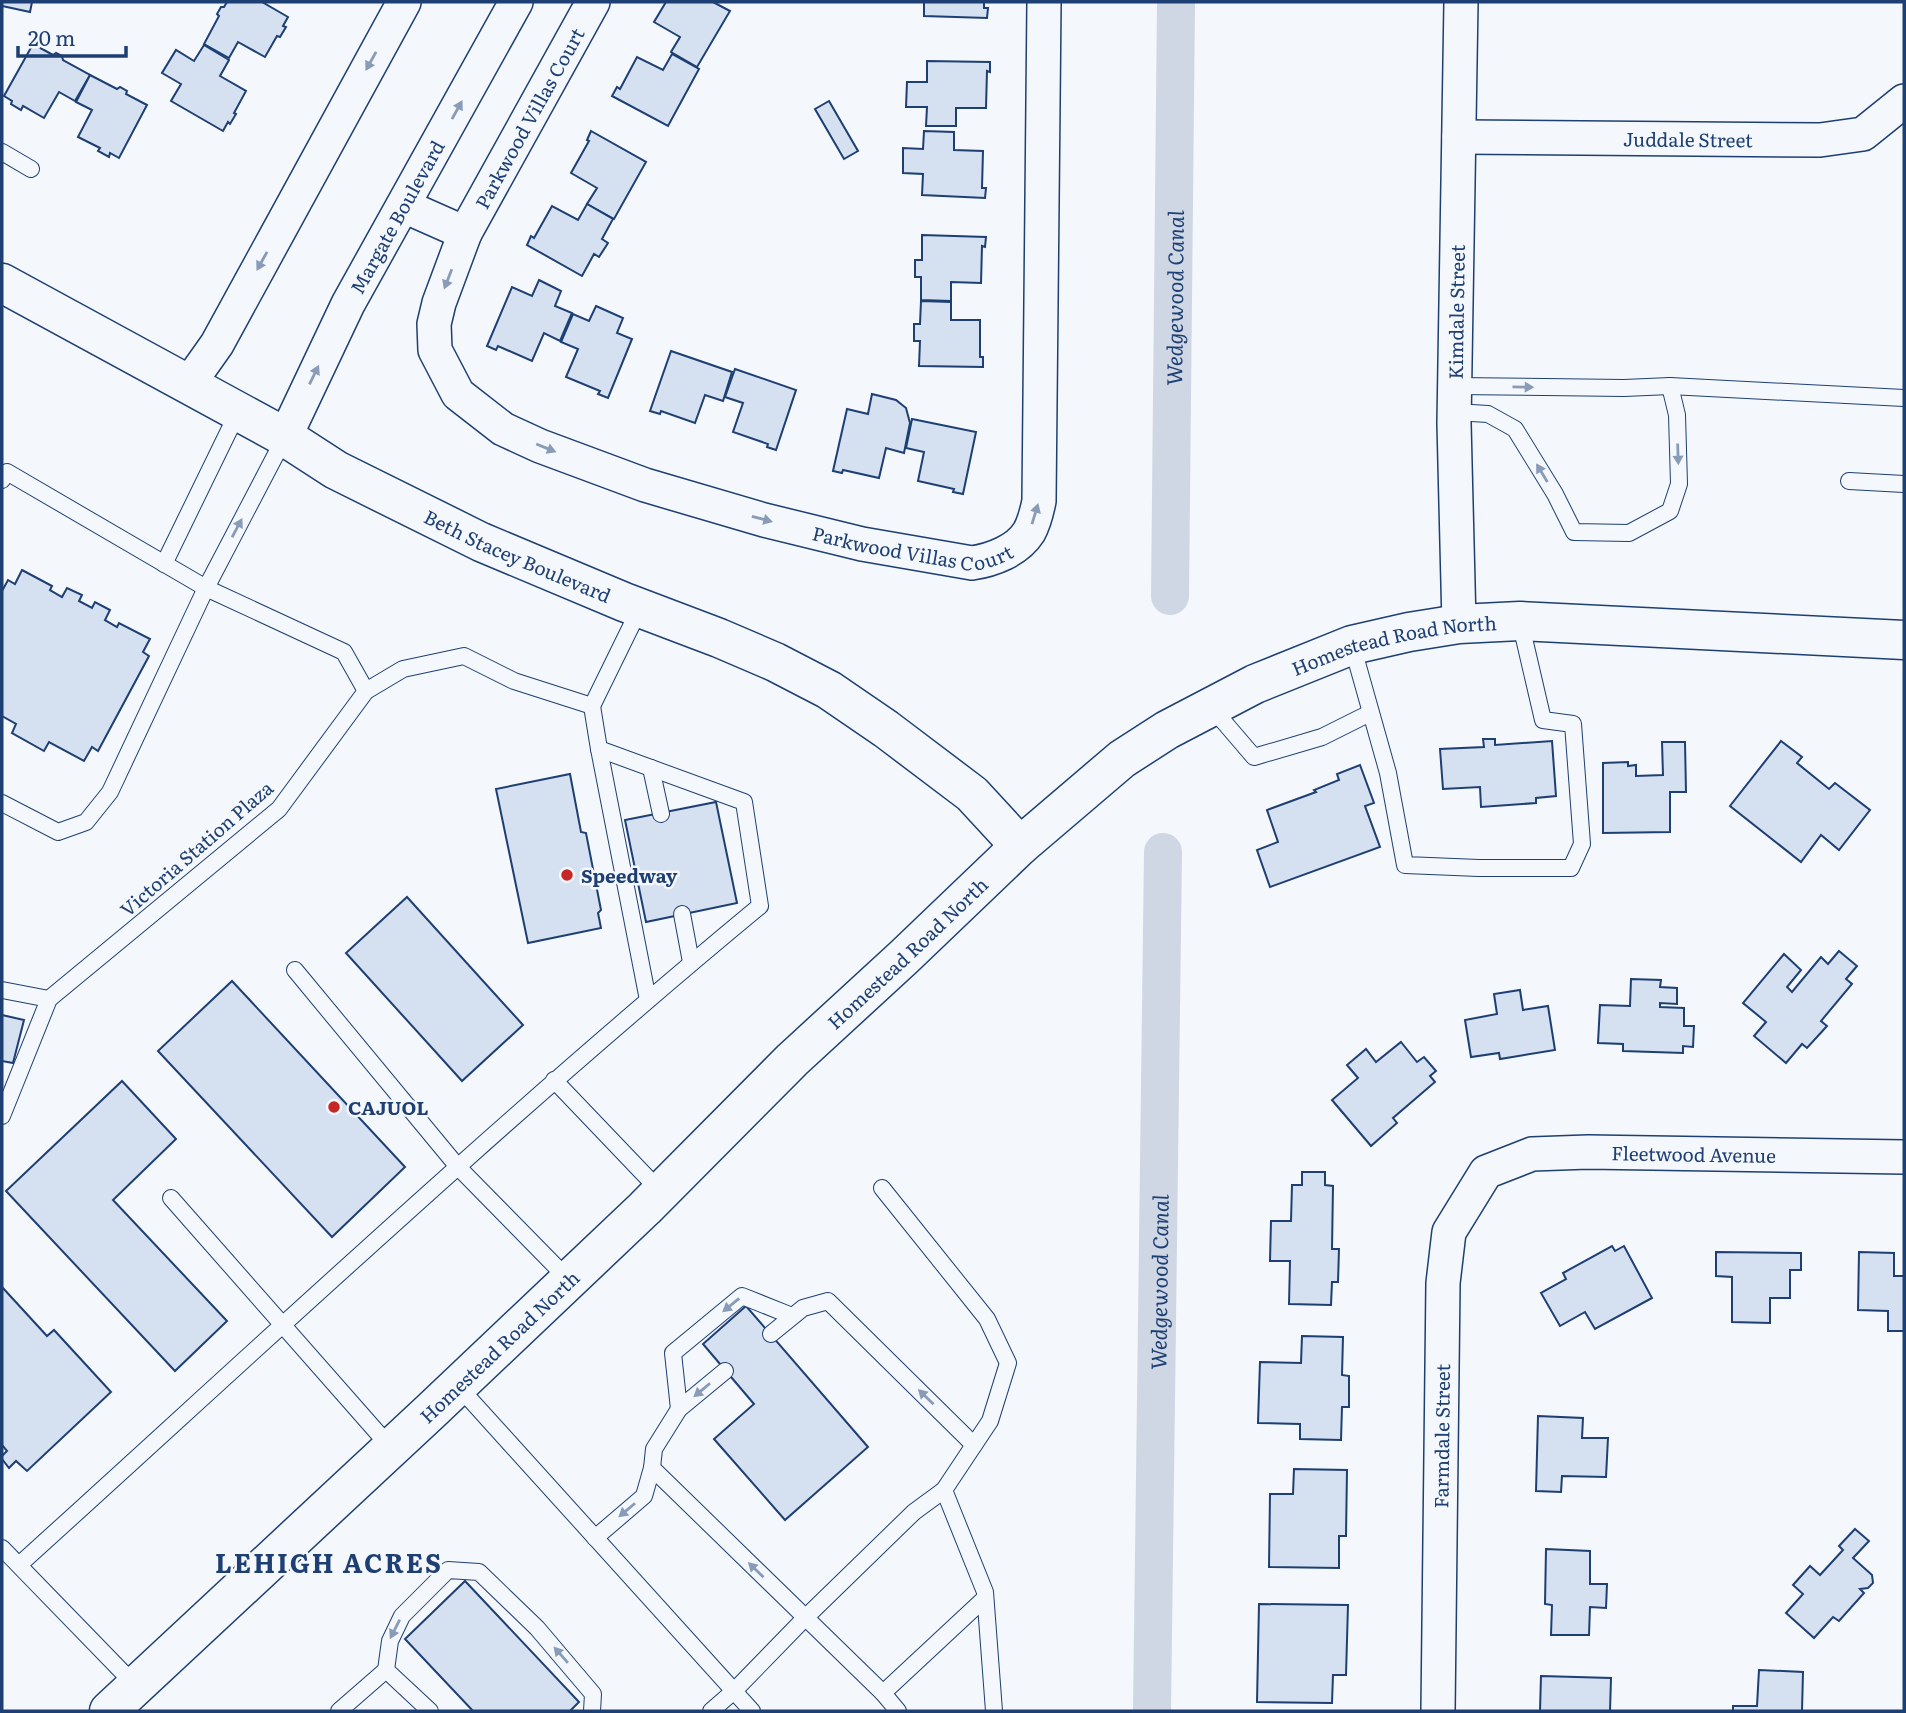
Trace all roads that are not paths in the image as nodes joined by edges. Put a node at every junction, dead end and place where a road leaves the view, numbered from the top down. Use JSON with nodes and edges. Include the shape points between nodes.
{"nodes":[{"id":1,"x":404,"y":2,"type":"edge"},
{"id":2,"x":516,"y":2,"type":"edge"},
{"id":3,"x":593,"y":2,"type":"edge"},
{"id":4,"x":1044,"y":2,"type":"edge"},
{"id":5,"x":1461,"y":2,"type":"edge"},
{"id":6,"x":1904,"y":101,"type":"edge"},
{"id":7,"x":1460,"y":137,"type":"junction"},
{"id":8,"x":2,"y":152,"type":"edge"},
{"id":9,"x":31,"y":169,"type":"dead end"},
{"id":10,"x":404,"y":206,"type":"junction"},
{"id":11,"x":465,"y":233,"type":"junction"},
{"id":12,"x":2,"y":283,"type":"edge"},
{"id":13,"x":188,"y":385,"type":"junction"},
{"id":14,"x":1670,"y":386,"type":"junction"},
{"id":15,"x":1904,"y":398,"type":"edge"},
{"id":16,"x":1455,"y":399,"type":"junction"},
{"id":17,"x":238,"y":412,"type":"junction"},
{"id":18,"x":285,"y":437,"type":"junction"},
{"id":19,"x":2,"y":480,"type":"edge"},
{"id":20,"x":1849,"y":481,"type":"dead end"},
{"id":21,"x":1904,"y":484,"type":"edge"},
{"id":22,"x":164,"y":564,"type":"junction"},
{"id":23,"x":206,"y":588,"type":"junction"},
{"id":24,"x":640,"y":608,"type":"junction"},
{"id":25,"x":1520,"y":621,"type":"junction"},
{"id":26,"x":1459,"y":624,"type":"junction"},
{"id":27,"x":1904,"y":640,"type":"edge"},
{"id":28,"x":1352,"y":645,"type":"junction"},
{"id":29,"x":366,"y":691,"type":"junction"},
{"id":30,"x":592,"y":706,"type":"junction"},
{"id":31,"x":1211,"y":707,"type":"junction"},
{"id":32,"x":1370,"y":713,"type":"junction"},
{"id":33,"x":599,"y":749,"type":"junction"},
{"id":34,"x":651,"y":768,"type":"junction"},
{"id":35,"x":2,"y":803,"type":"edge"},
{"id":36,"x":661,"y":814,"type":"dead end"},
{"id":37,"x":1020,"y":846,"type":"junction"},
{"id":38,"x":682,"y":914,"type":"dead end"},
{"id":39,"x":691,"y":962,"type":"junction"},
{"id":40,"x":295,"y":971,"type":"dead end"},
{"id":41,"x":2,"y":990,"type":"edge"},
{"id":42,"x":50,"y":999,"type":"junction"},
{"id":43,"x":648,"y":1000,"type":"junction"},
{"id":44,"x":554,"y":1080,"type":"junction"},
{"id":45,"x":2,"y":1116,"type":"edge"},
{"id":46,"x":1904,"y":1157,"type":"edge"},
{"id":47,"x":458,"y":1167,"type":"junction"},
{"id":48,"x":1486,"y":1172,"type":"joint"},
{"id":49,"x":882,"y":1188,"type":"dead end"},
{"id":50,"x":661,"y":1192,"type":"junction"},
{"id":51,"x":171,"y":1198,"type":"dead end"},
{"id":52,"x":569,"y":1280,"type":"junction"},
{"id":53,"x":792,"y":1317,"type":"junction"},
{"id":54,"x":284,"y":1325,"type":"junction"},
{"id":55,"x":771,"y":1334,"type":"dead end"},
{"id":56,"x":725,"y":1371,"type":"dead end"},
{"id":57,"x":458,"y":1385,"type":"junction"},
{"id":58,"x":679,"y":1409,"type":"junction"},
{"id":59,"x":974,"y":1445,"type":"junction"},
{"id":60,"x":391,"y":1448,"type":"junction"},
{"id":61,"x":652,"y":1468,"type":"junction"},
{"id":62,"x":944,"y":1490,"type":"junction"},
{"id":63,"x":595,"y":1538,"type":"junction"},
{"id":64,"x":8,"y":1558,"type":"edge"},
{"id":65,"x":985,"y":1598,"type":"junction"},
{"id":66,"x":805,"y":1618,"type":"junction"},
{"id":67,"x":386,"y":1670,"type":"junction"},
{"id":68,"x":734,"y":1691,"type":"junction"},
{"id":69,"x":883,"y":1693,"type":"junction"},
{"id":70,"x":122,"y":1699,"type":"edge"},
{"id":71,"x":991,"y":1709,"type":"edge"},
{"id":72,"x":338,"y":1711,"type":"edge"},
{"id":73,"x":430,"y":1711,"type":"edge"},
{"id":74,"x":592,"y":1711,"type":"edge"},
{"id":75,"x":711,"y":1711,"type":"edge"},
{"id":76,"x":752,"y":1711,"type":"edge"},
{"id":77,"x":898,"y":1711,"type":"edge"},
{"id":78,"x":1437,"y":1711,"type":"edge"}],
"edges":[{"from":1,"to":13,"type":"street","one_way":true,"via":[[217,344]]},
{"from":10,"to":2,"type":"street","name":"Margate Boulevard","one_way":true},
{"from":3,"to":11,"type":"street","name":"Parkwood Villas Court"},
{"from":11,"to":4,"type":"street","name":"Parkwood Villas Court","one_way":true,"via":[[439,303],[435,350],[458,394],[503,429],[645,485],[764,520],[862,544],[943,559],[985,561],[1024,540],[1040,501]]},
{"from":5,"to":7,"type":"street","name":"Kimdale Street"},
{"from":6,"to":7,"type":"street","name":"Juddale Street","via":[[1863,134],[1820,140]]},
{"from":7,"to":16,"type":"street","name":"Kimdale Street"},
{"from":8,"to":9,"type":"lane"},
{"from":10,"to":11,"type":"street"},
{"from":18,"to":10,"type":"street","name":"Margate Boulevard","one_way":true,"via":[[348,304]]},
{"from":12,"to":13,"type":"main road","name":"Beth Stacey Boulevard"},
{"from":13,"to":17,"type":"main road","name":"Beth Stacey Boulevard"},
{"from":14,"to":15,"type":"lane"},
{"from":16,"to":14,"type":"lane","one_way":true},
{"from":14,"to":16,"type":"lane","one_way":true,"via":[[1677,415],[1679,484],[1670,511],[1629,533],[1574,532],[1515,429]]},
{"from":16,"to":26,"type":"street","name":"Kimdale Street"},
{"from":17,"to":18,"type":"main road","name":"Beth Stacey Boulevard"},
{"from":17,"to":22,"type":"lane"},
{"from":23,"to":18,"type":"lane","one_way":true},
{"from":18,"to":24,"type":"main road","name":"Beth Stacey Boulevard","via":[[336,470],[481,542]]},
{"from":19,"to":22,"type":"lane","via":[[7,472]]},
{"from":20,"to":21,"type":"lane"},
{"from":22,"to":23,"type":"lane"},
{"from":23,"to":29,"type":"lane","via":[[344,652]]},
{"from":23,"to":35,"type":"lane","via":[[110,792],[86,822],[58,832]]},
{"from":24,"to":30,"type":"lane"},
{"from":24,"to":37,"type":"main road","name":"Beth Stacey Boulevard","via":[[775,662],[830,691],[972,794]]},
{"from":25,"to":26,"type":"main road","name":"Homestead Road North"},
{"from":25,"to":27,"type":"main road","name":"Homestead Road North"},
{"from":25,"to":32,"type":"lane","via":[[1543,720],[1573,724],[1582,844],[1571,868],[1405,865],[1388,772]]},
{"from":26,"to":28,"type":"main road","name":"Homestead Road North"},
{"from":28,"to":31,"type":"main road","name":"Homestead Road North"},
{"from":28,"to":32,"type":"lane"},
{"from":29,"to":30,"type":"lane","name":"Victoria Station Plaza","via":[[403,669],[464,656],[514,681]]},
{"from":29,"to":42,"type":"lane","name":"Victoria Station Plaza","via":[[279,809]]},
{"from":30,"to":33,"type":"lane"},
{"from":31,"to":32,"type":"lane","via":[[1254,757],[1322,737]]},
{"from":31,"to":37,"type":"main road","name":"Homestead Road North","via":[[1122,759]]},
{"from":33,"to":34,"type":"lane"},
{"from":33,"to":43,"type":"lane"},
{"from":34,"to":36,"type":"lane"},
{"from":34,"to":39,"type":"lane","via":[[744,802],[760,906]]},
{"from":37,"to":50,"type":"main road","name":"Homestead Road North","via":[[792,1060]]},
{"from":38,"to":39,"type":"lane"},
{"from":39,"to":43,"type":"lane"},
{"from":40,"to":47,"type":"lane"},
{"from":41,"to":42,"type":"lane"},
{"from":42,"to":45,"type":"lane","name":"Victoria Station Plaza"},
{"from":43,"to":44,"type":"lane"},
{"from":44,"to":47,"type":"lane"},
{"from":44,"to":50,"type":"lane"},
{"from":46,"to":48,"type":"street","name":"Fleetwood Avenue","via":[[1532,1154]]},
{"from":47,"to":52,"type":"lane"},
{"from":47,"to":54,"type":"lane"},
{"from":48,"to":78,"type":"street","name":"Farmdale Street","via":[[1449,1232],[1443,1283]]},
{"from":49,"to":59,"type":"lane","via":[[987,1319],[1007,1363],[990,1421]]},
{"from":50,"to":52,"type":"main road","name":"Homestead Road North"},
{"from":51,"to":54,"type":"lane"},
{"from":52,"to":57,"type":"main road","name":"Homestead Road North"},
{"from":53,"to":55,"type":"lane"},
{"from":53,"to":58,"type":"lane","one_way":true,"via":[[742,1296],[673,1353]]},
{"from":59,"to":53,"type":"lane","one_way":true,"via":[[828,1301],[803,1308]]},
{"from":54,"to":60,"type":"lane"},
{"from":54,"to":64,"type":"lane"},
{"from":56,"to":58,"type":"lane","one_way":true},
{"from":57,"to":60,"type":"main road","name":"Homestead Road North"},
{"from":57,"to":63,"type":"lane"},
{"from":58,"to":61,"type":"lane","via":[[654,1449]]},
{"from":59,"to":62,"type":"lane"},
{"from":60,"to":70,"type":"main road","name":"Homestead Road North"},
{"from":61,"to":63,"type":"lane","one_way":true,"via":[[644,1496]]},
{"from":66,"to":61,"type":"lane","one_way":true},
{"from":62,"to":65,"type":"lane"},
{"from":62,"to":66,"type":"lane","via":[[914,1512]]},
{"from":63,"to":68,"type":"lane"},
{"from":64,"to":70,"type":"lane"},
{"from":65,"to":69,"type":"lane"},
{"from":65,"to":71,"type":"lane"},
{"from":66,"to":68,"type":"lane"},
{"from":66,"to":69,"type":"lane"},
{"from":67,"to":72,"type":"lane"},
{"from":67,"to":73,"type":"lane"},
{"from":74,"to":67,"type":"lane","one_way":true,"via":[[593,1694],[537,1628],[478,1572],[448,1570],[402,1616],[390,1641]]},
{"from":68,"to":75,"type":"lane"},
{"from":68,"to":76,"type":"lane"},
{"from":69,"to":77,"type":"lane"}]}
